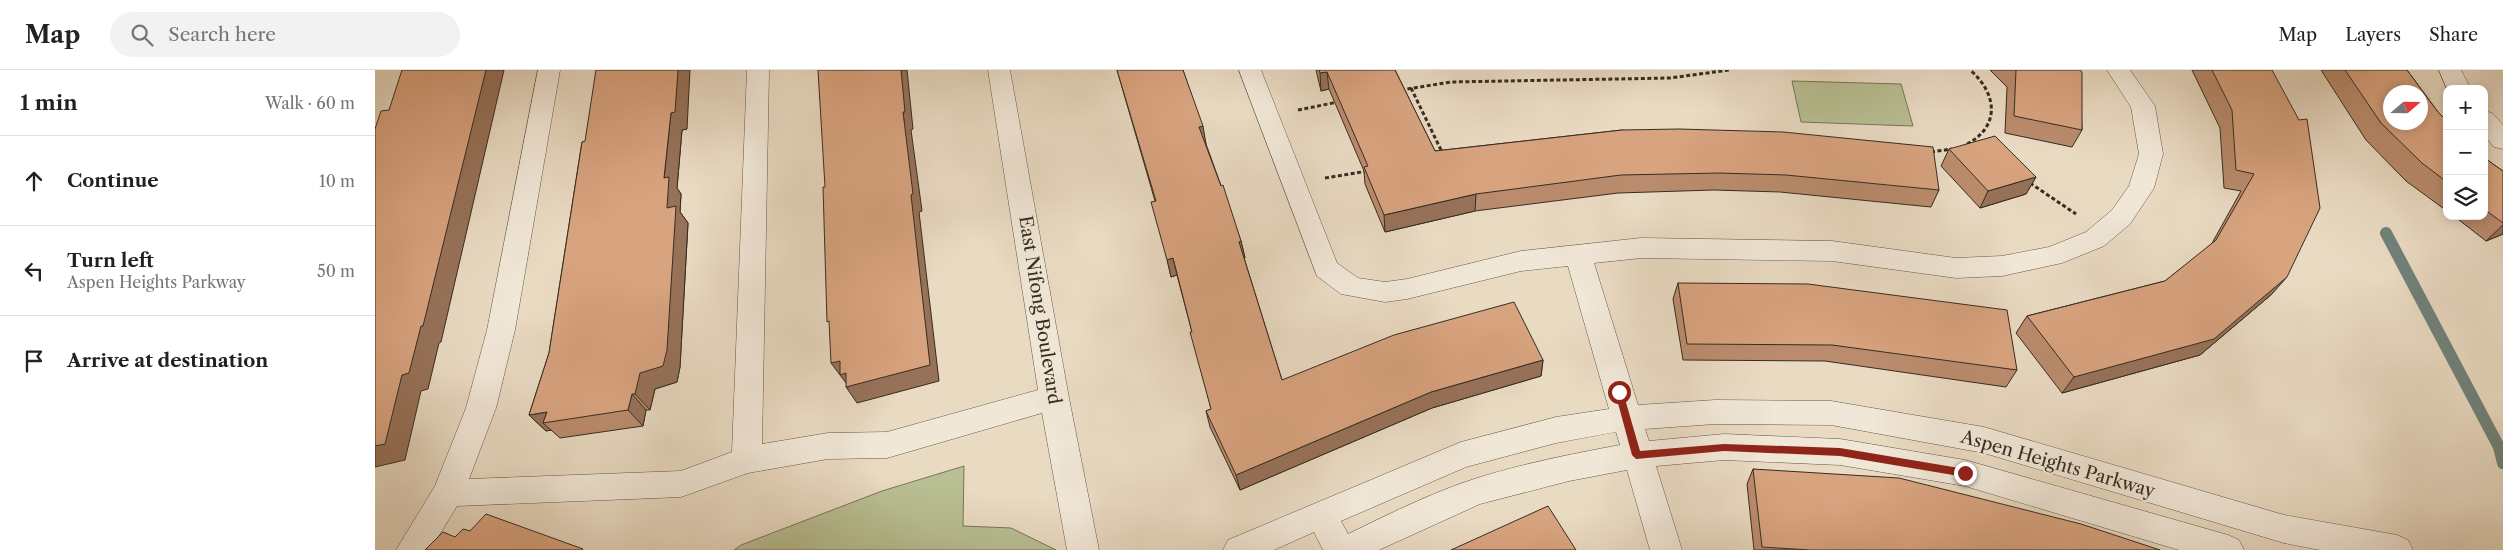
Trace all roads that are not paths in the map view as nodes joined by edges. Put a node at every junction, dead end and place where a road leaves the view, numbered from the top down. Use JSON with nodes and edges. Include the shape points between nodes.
{"nodes":[{"id":1,"x":549,"y":70,"type":"edge"},
{"id":2,"x":758,"y":70,"type":"edge"},
{"id":3,"x":999,"y":70,"type":"edge"},
{"id":4,"x":1250,"y":70,"type":"edge"},
{"id":5,"x":2118,"y":70,"type":"edge"},
{"id":6,"x":2450,"y":70,"type":"edge"},
{"id":7,"x":2457,"y":85,"type":"edge"},
{"id":8,"x":2488,"y":124,"type":"edge"},
{"id":9,"x":2503,"y":141,"type":"edge"},
{"id":10,"x":1578,"y":254,"type":"junction"},
{"id":11,"x":1054,"y":398,"type":"junction"},
{"id":12,"x":1627,"y":418,"type":"junction"},
{"id":13,"x":1636,"y":455,"type":"junction"},
{"id":14,"x":747,"y":460,"type":"junction"},
{"id":15,"x":448,"y":493,"type":"junction"},
{"id":16,"x":1321,"y":514,"type":"junction"},
{"id":17,"x":412,"y":550,"type":"edge"},
{"id":18,"x":1083,"y":550,"type":"edge"},
{"id":19,"x":1239,"y":550,"type":"edge"},
{"id":20,"x":1340,"y":550,"type":"edge"},
{"id":21,"x":1348,"y":550,"type":"edge"},
{"id":22,"x":1666,"y":550,"type":"edge"},
{"id":23,"x":2228,"y":550,"type":"edge"},
{"id":24,"x":2397,"y":550,"type":"edge"}],
"edges":[{"from":1,"to":15,"type":"street","via":[[501,330],[481,408]]},
{"from":2,"to":14,"type":"street"},
{"from":3,"to":11,"type":"street","name":"East Nifong Boulevard"},
{"from":4,"to":10,"type":"street","via":[[1326,269],[1351,287],[1392,291],[1521,260]]},
{"from":5,"to":10,"type":"street","via":[[2143,106],[2151,154],[2141,188],[2121,217],[2095,239],[2053,256],[2002,266],[1956,268],[1832,251],[1641,248]]},
{"from":6,"to":7,"type":"street"},
{"from":8,"to":9,"type":"street"},
{"from":10,"to":12,"type":"street"},
{"from":11,"to":14,"type":"street","via":[[887,445],[828,446]]},
{"from":11,"to":18,"type":"street","name":"East Nifong Boulevard"},
{"from":12,"to":13,"type":"street"},
{"from":12,"to":16,"type":"street","name":"Aspen Heights Parkway","via":[[1556,430],[1461,455]]},
{"from":12,"to":24,"type":"street","name":"Aspen Heights Parkway","via":[[1715,412],[1831,413],[1984,440],[2284,529]]},
{"from":13,"to":21,"type":"street","name":"Aspen Heights Parkway","via":[[1476,492]]},
{"from":13,"to":22,"type":"street"},
{"from":13,"to":23,"type":"street","name":"Aspen Heights Parkway","via":[[1724,448],[1840,452],[1965,473]]},
{"from":14,"to":15,"type":"street","via":[[681,484]]},
{"from":15,"to":17,"type":"street"},
{"from":16,"to":19,"type":"street","name":"Aspen Heights Parkway"},
{"from":16,"to":20,"type":"street"}]}
